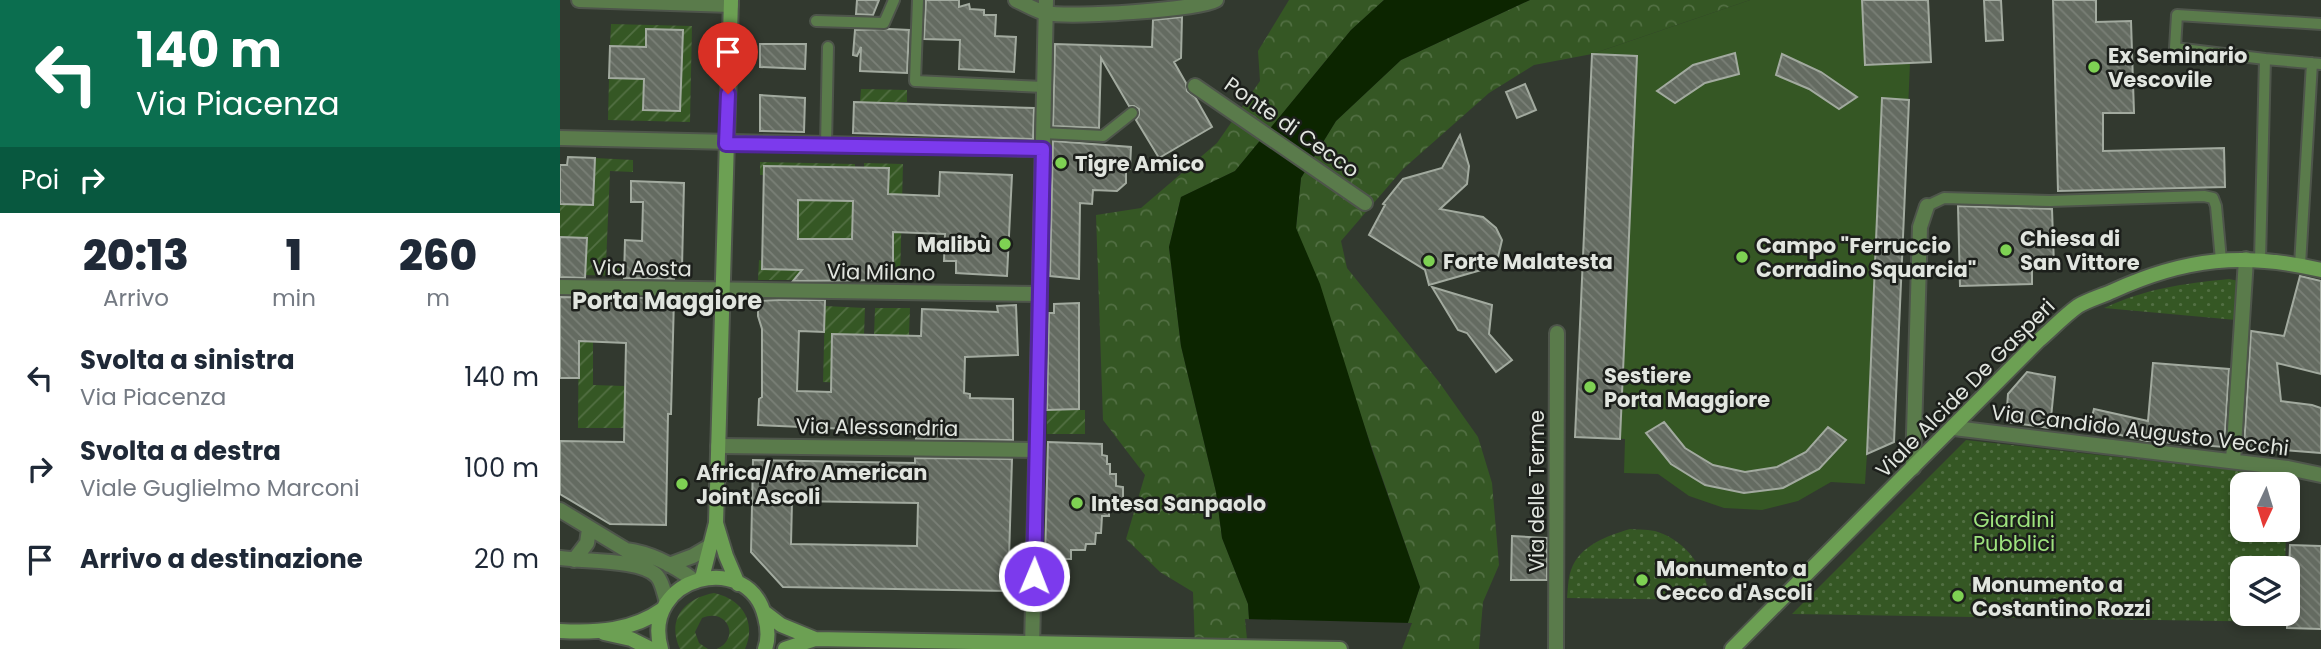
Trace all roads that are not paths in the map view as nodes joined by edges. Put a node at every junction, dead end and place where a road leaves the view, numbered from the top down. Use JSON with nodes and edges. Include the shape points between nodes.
{"nodes":[{"id":1,"x":579,"y":0,"type":"edge"},
{"id":2,"x":894,"y":0,"type":"edge"},
{"id":3,"x":918,"y":0,"type":"edge"},
{"id":4,"x":1016,"y":0,"type":"edge"},
{"id":5,"x":1216,"y":0,"type":"edge"},
{"id":6,"x":731,"y":2,"type":"edge"},
{"id":7,"x":1170,"y":4,"type":"edge"},
{"id":8,"x":1046,"y":7,"type":"edge"},
{"id":9,"x":816,"y":21,"type":"dead end"},
{"id":10,"x":2321,"y":24,"type":"edge"},
{"id":11,"x":828,"y":47,"type":"dead end"},
{"id":12,"x":2265,"y":59,"type":"junction"},
{"id":13,"x":2317,"y":63,"type":"edge"},
{"id":14,"x":1195,"y":86,"type":"dead end"},
{"id":15,"x":1044,"y":87,"type":"junction"},
{"id":16,"x":1132,"y":113,"type":"dead end"},
{"id":17,"x":1043,"y":133,"type":"junction"},
{"id":18,"x":560,"y":138,"type":"edge"},
{"id":19,"x":726,"y":144,"type":"junction"},
{"id":20,"x":826,"y":145,"type":"junction"},
{"id":21,"x":1043,"y":149,"type":"junction"},
{"id":22,"x":1365,"y":203,"type":"dead end"},
{"id":23,"x":1927,"y":206,"type":"joint"},
{"id":24,"x":2253,"y":259,"type":"junction"},
{"id":25,"x":2221,"y":260,"type":"junction"},
{"id":26,"x":2300,"y":265,"type":"junction"},
{"id":27,"x":2321,"y":270,"type":"edge"},
{"id":28,"x":560,"y":287,"type":"edge"},
{"id":29,"x":722,"y":291,"type":"junction"},
{"id":30,"x":1040,"y":294,"type":"junction"},
{"id":31,"x":1557,"y":333,"type":"dead end"},
{"id":32,"x":1954,"y":428,"type":"junction"},
{"id":33,"x":718,"y":446,"type":"junction"},
{"id":34,"x":1036,"y":450,"type":"junction"},
{"id":35,"x":2233,"y":461,"type":"junction"},
{"id":36,"x":1913,"y":468,"type":"junction"},
{"id":37,"x":2321,"y":475,"type":"edge"},
{"id":38,"x":560,"y":510,"type":"edge"},
{"id":39,"x":716,"y":523,"type":"junction"},
{"id":40,"x":589,"y":529,"type":"junction"},
{"id":41,"x":709,"y":546,"type":"junction"},
{"id":42,"x":567,"y":559,"type":"edge"},
{"id":43,"x":669,"y":565,"type":"junction"},
{"id":44,"x":699,"y":580,"type":"junction"},
{"id":45,"x":738,"y":584,"type":"junction"},
{"id":46,"x":665,"y":606,"type":"junction"},
{"id":47,"x":764,"y":612,"type":"junction"},
{"id":48,"x":560,"y":631,"type":"edge"},
{"id":49,"x":600,"y":632,"type":"junction"},
{"id":50,"x":815,"y":639,"type":"junction"},
{"id":51,"x":1032,"y":645,"type":"edge"},
{"id":52,"x":651,"y":649,"type":"edge"},
{"id":53,"x":661,"y":649,"type":"edge"},
{"id":54,"x":765,"y":649,"type":"edge"},
{"id":55,"x":785,"y":649,"type":"edge"},
{"id":56,"x":1340,"y":649,"type":"edge"},
{"id":57,"x":1556,"y":649,"type":"edge"},
{"id":58,"x":1732,"y":649,"type":"edge"}],
"edges":[{"from":1,"to":6,"type":"street"},
{"from":2,"to":9,"type":"lane","via":[[884,23]]},
{"from":3,"to":15,"type":"lane","via":[[915,81]]},
{"from":4,"to":8,"type":"street"},
{"from":5,"to":7,"type":"street","via":[[1195,6]]},
{"from":6,"to":19,"type":"street"},
{"from":7,"to":8,"type":"street","via":[[1124,13]]},
{"from":8,"to":15,"type":"street"},
{"from":10,"to":12,"type":"lane","via":[[2177,15],[2175,48]]},
{"from":11,"to":20,"type":"lane"},
{"from":12,"to":13,"type":"lane"},
{"from":12,"to":24,"type":"lane"},
{"from":13,"to":26,"type":"lane"},
{"from":14,"to":22,"type":"street","name":"Ponte di Cecco"},
{"from":15,"to":17,"type":"street"},
{"from":16,"to":17,"type":"lane","via":[[1103,136]]},
{"from":17,"to":21,"type":"street"},
{"from":18,"to":19,"type":"street"},
{"from":19,"to":20,"type":"street"},
{"from":19,"to":29,"type":"street"},
{"from":20,"to":21,"type":"street"},
{"from":21,"to":30,"type":"street"},
{"from":23,"to":25,"type":"lane","via":[[1944,198],[2050,201],[2204,196],[2213,198],[2216,206]]},
{"from":23,"to":36,"type":"street","via":[[1920,227]]},
{"from":24,"to":25,"type":"street","name":"Viale Alcide De Gasperi"},
{"from":24,"to":26,"type":"street","name":"Viale Alcide De Gasperi"},
{"from":24,"to":35,"type":"street"},
{"from":25,"to":32,"type":"street","name":"Viale Alcide De Gasperi","via":[[2185,265],[2079,306],[2038,341]]},
{"from":26,"to":27,"type":"street","name":"Viale Alcide De Gasperi"},
{"from":28,"to":29,"type":"street","name":"Via Aosta"},
{"from":29,"to":30,"type":"street","name":"Via Milano"},
{"from":29,"to":33,"type":"street"},
{"from":30,"to":34,"type":"street"},
{"from":31,"to":57,"type":"street","name":"Via delle Terme"},
{"from":32,"to":35,"type":"street","name":"Via Candido Augusto Vecchi"},
{"from":32,"to":36,"type":"street","name":"Viale Alcide De Gasperi"},
{"from":33,"to":34,"type":"street","name":"Via Alessandria"},
{"from":33,"to":39,"type":"street"},
{"from":34,"to":51,"type":"street"},
{"from":35,"to":37,"type":"street","name":"Via Candido Augusto Vecchi"},
{"from":36,"to":58,"type":"street","name":"Viale Alcide De Gasperi"},
{"from":38,"to":40,"type":"street"},
{"from":39,"to":41,"type":"street"},
{"from":39,"to":45,"type":"street"},
{"from":40,"to":42,"type":"street","via":[[587,543]]},
{"from":40,"to":43,"type":"street","via":[[626,550]]},
{"from":41,"to":43,"type":"street"},
{"from":41,"to":44,"type":"street"},
{"from":42,"to":46,"type":"street","via":[[647,569],[658,577]]},
{"from":43,"to":44,"type":"street"},
{"from":44,"to":45,"type":"street","via":[[715,578]]},
{"from":44,"to":46,"type":"street","via":[[679,589]]},
{"from":45,"to":47,"type":"street"},
{"from":46,"to":49,"type":"street","via":[[647,620]]},
{"from":46,"to":53,"type":"street","via":[[658,624]]},
{"from":47,"to":50,"type":"street","via":[[781,625]]},
{"from":47,"to":54,"type":"street","via":[[768,628]]},
{"from":48,"to":49,"type":"street"},
{"from":49,"to":52,"type":"street"},
{"from":50,"to":51,"type":"street"},
{"from":50,"to":55,"type":"street"},
{"from":51,"to":56,"type":"street"}]}
